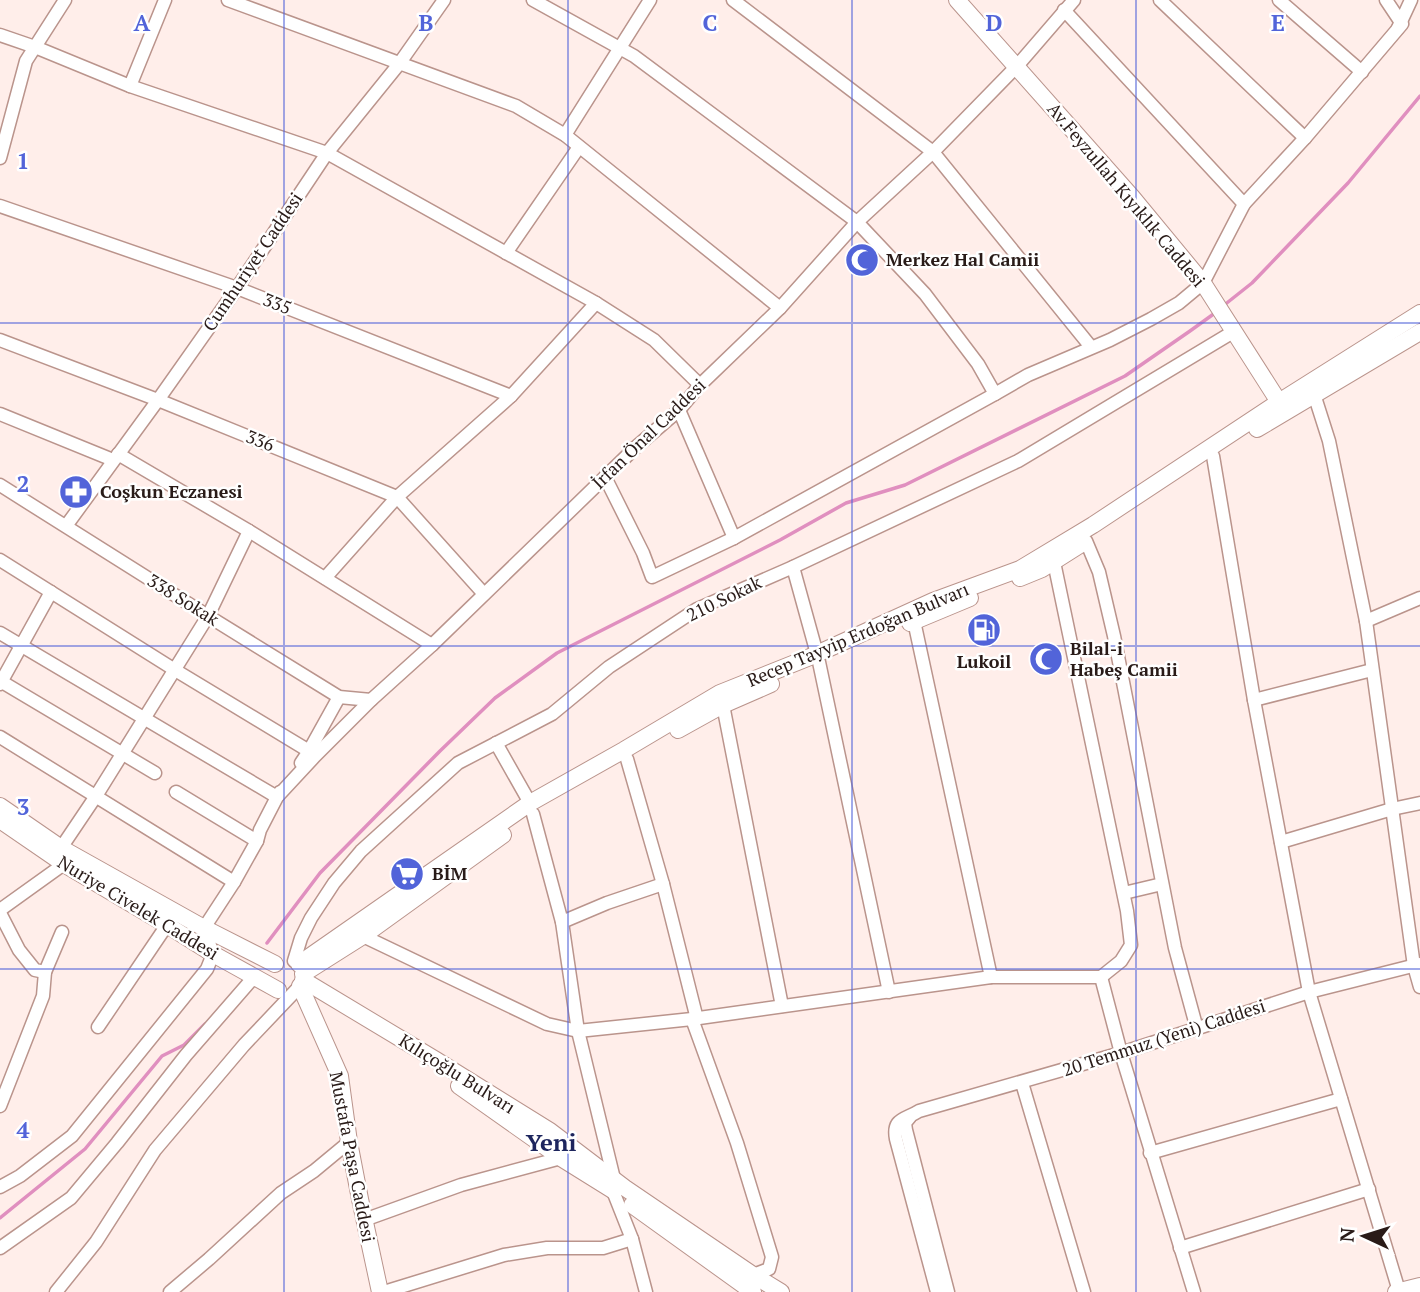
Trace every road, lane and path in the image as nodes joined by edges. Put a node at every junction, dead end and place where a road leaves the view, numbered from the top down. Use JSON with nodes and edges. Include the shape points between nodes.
{"nodes":[{"id":1,"x":65,"y":0,"type":"edge"},
{"id":2,"x":164,"y":0,"type":"edge"},
{"id":3,"x":228,"y":0,"type":"edge"},
{"id":4,"x":444,"y":0,"type":"edge"},
{"id":5,"x":533,"y":0,"type":"edge"},
{"id":6,"x":650,"y":0,"type":"edge"},
{"id":7,"x":733,"y":0,"type":"edge"},
{"id":8,"x":957,"y":0,"type":"edge"},
{"id":9,"x":1074,"y":0,"type":"edge"},
{"id":10,"x":1160,"y":0,"type":"edge"},
{"id":11,"x":1279,"y":0,"type":"edge"},
{"id":12,"x":1386,"y":0,"type":"edge"},
{"id":13,"x":1411,"y":0,"type":"edge"},
{"id":14,"x":1064,"y":10,"type":"junction"},
{"id":15,"x":1399,"y":26,"type":"junction"},
{"id":16,"x":0,"y":35,"type":"edge"},
{"id":17,"x":35,"y":47,"type":"junction"},
{"id":18,"x":621,"y":48,"type":"junction"},
{"id":19,"x":399,"y":64,"type":"junction"},
{"id":20,"x":1017,"y":66,"type":"junction"},
{"id":21,"x":1362,"y":72,"type":"junction"},
{"id":22,"x":130,"y":86,"type":"junction"},
{"id":23,"x":565,"y":135,"type":"junction"},
{"id":24,"x":1305,"y":138,"type":"junction"},
{"id":25,"x":579,"y":147,"type":"junction"},
{"id":26,"x":933,"y":152,"type":"junction"},
{"id":27,"x":327,"y":153,"type":"junction"},
{"id":28,"x":0,"y":158,"type":"edge"},
{"id":29,"x":1244,"y":204,"type":"junction"},
{"id":30,"x":0,"y":206,"type":"edge"},
{"id":31,"x":857,"y":222,"type":"junction"},
{"id":32,"x":506,"y":254,"type":"junction"},
{"id":33,"x":1203,"y":284,"type":"junction"},
{"id":34,"x":237,"y":288,"type":"junction"},
{"id":35,"x":596,"y":303,"type":"junction"},
{"id":36,"x":780,"y":308,"type":"junction"},
{"id":37,"x":1420,"y":313,"type":"edge"},
{"id":38,"x":1233,"y":332,"type":"junction"},
{"id":39,"x":1420,"y":332,"type":"edge"},
{"id":40,"x":0,"y":340,"type":"edge"},
{"id":41,"x":1091,"y":347,"type":"junction"},
{"id":42,"x":700,"y":385,"type":"junction"},
{"id":43,"x":995,"y":394,"type":"junction"},
{"id":44,"x":1314,"y":394,"type":"junction"},
{"id":45,"x":511,"y":396,"type":"junction"},
{"id":46,"x":158,"y":400,"type":"junction"},
{"id":47,"x":1279,"y":402,"type":"junction"},
{"id":48,"x":679,"y":410,"type":"junction"},
{"id":49,"x":0,"y":414,"type":"edge"},
{"id":50,"x":116,"y":457,"type":"junction"},
{"id":51,"x":1213,"y":457,"type":"junction"},
{"id":52,"x":605,"y":477,"type":"junction"},
{"id":53,"x":0,"y":485,"type":"edge"},
{"id":54,"x":397,"y":497,"type":"junction"},
{"id":55,"x":66,"y":526,"type":"junction"},
{"id":56,"x":249,"y":531,"type":"junction"},
{"id":57,"x":734,"y":538,"type":"junction"},
{"id":58,"x":1086,"y":541,"type":"junction"},
{"id":59,"x":0,"y":560,"type":"edge"},
{"id":60,"x":1054,"y":562,"type":"junction"},
{"id":61,"x":793,"y":567,"type":"junction"},
{"id":62,"x":325,"y":578,"type":"junction"},
{"id":63,"x":51,"y":592,"type":"junction"},
{"id":64,"x":484,"y":594,"type":"junction"},
{"id":65,"x":1420,"y":598,"type":"edge"},
{"id":66,"x":208,"y":616,"type":"junction"},
{"id":67,"x":914,"y":621,"type":"junction"},
{"id":68,"x":1366,"y":621,"type":"junction"},
{"id":69,"x":0,"y":633,"type":"edge"},
{"id":70,"x":20,"y":645,"type":"junction"},
{"id":71,"x":432,"y":645,"type":"junction"},
{"id":72,"x":818,"y":658,"type":"junction"},
{"id":73,"x":175,"y":670,"type":"junction"},
{"id":74,"x":1372,"y":670,"type":"junction"},
{"id":75,"x":1,"y":683,"type":"edge"},
{"id":76,"x":339,"y":697,"type":"junction"},
{"id":77,"x":371,"y":700,"type":"junction"},
{"id":78,"x":1254,"y":700,"type":"junction"},
{"id":79,"x":723,"y":705,"type":"junction"},
{"id":80,"x":143,"y":719,"type":"junction"},
{"id":81,"x":0,"y":737,"type":"edge"},
{"id":82,"x":496,"y":743,"type":"junction"},
{"id":83,"x":309,"y":751,"type":"junction"},
{"id":84,"x":121,"y":754,"type":"junction"},
{"id":85,"x":627,"y":759,"type":"junction"},
{"id":86,"x":155,"y":773,"type":"dead end"},
{"id":87,"x":176,"y":792,"type":"dead end"},
{"id":88,"x":96,"y":796,"type":"junction"},
{"id":89,"x":277,"y":797,"type":"junction"},
{"id":90,"x":1420,"y":803,"type":"edge"},
{"id":91,"x":0,"y":806,"type":"edge"},
{"id":92,"x":531,"y":808,"type":"junction"},
{"id":93,"x":1392,"y":809,"type":"junction"},
{"id":94,"x":0,"y":821,"type":"edge"},
{"id":95,"x":257,"y":841,"type":"junction"},
{"id":96,"x":1280,"y":842,"type":"junction"},
{"id":97,"x":63,"y":856,"type":"junction"},
{"id":98,"x":234,"y":882,"type":"junction"},
{"id":99,"x":663,"y":884,"type":"junction"},
{"id":100,"x":1162,"y":884,"type":"junction"},
{"id":101,"x":1124,"y":893,"type":"junction"},
{"id":102,"x":0,"y":911,"type":"edge"},
{"id":103,"x":562,"y":922,"type":"junction"},
{"id":104,"x":167,"y":925,"type":"junction"},
{"id":105,"x":204,"y":928,"type":"junction"},
{"id":106,"x":62,"y":932,"type":"dead end"},
{"id":107,"x":363,"y":936,"type":"junction"},
{"id":108,"x":213,"y":954,"type":"junction"},
{"id":109,"x":275,"y":964,"type":"junction"},
{"id":110,"x":1417,"y":965,"type":"edge"},
{"id":111,"x":45,"y":972,"type":"junction"},
{"id":112,"x":300,"y":973,"type":"junction"},
{"id":113,"x":254,"y":977,"type":"junction"},
{"id":114,"x":991,"y":977,"type":"junction"},
{"id":115,"x":1101,"y":977,"type":"junction"},
{"id":116,"x":1420,"y":987,"type":"edge"},
{"id":117,"x":278,"y":990,"type":"junction"},
{"id":118,"x":889,"y":992,"type":"junction"},
{"id":119,"x":1309,"y":992,"type":"junction"},
{"id":120,"x":782,"y":1006,"type":"junction"},
{"id":121,"x":695,"y":1019,"type":"junction"},
{"id":122,"x":98,"y":1027,"type":"dead end"},
{"id":123,"x":1197,"y":1029,"type":"junction"},
{"id":124,"x":578,"y":1031,"type":"junction"},
{"id":125,"x":1121,"y":1053,"type":"junction"},
{"id":126,"x":1022,"y":1083,"type":"junction"},
{"id":127,"x":1341,"y":1099,"type":"junction"},
{"id":128,"x":0,"y":1106,"type":"edge"},
{"id":129,"x":910,"y":1117,"type":"junction"},
{"id":130,"x":349,"y":1142,"type":"junction"},
{"id":131,"x":1150,"y":1153,"type":"junction"},
{"id":132,"x":561,"y":1158,"type":"junction"},
{"id":133,"x":614,"y":1185,"type":"junction"},
{"id":134,"x":0,"y":1187,"type":"edge"},
{"id":135,"x":1368,"y":1189,"type":"junction"},
{"id":136,"x":364,"y":1220,"type":"junction"},
{"id":137,"x":632,"y":1239,"type":"junction"},
{"id":138,"x":0,"y":1248,"type":"edge"},
{"id":139,"x":1180,"y":1248,"type":"junction"},
{"id":140,"x":752,"y":1275,"type":"junction"},
{"id":141,"x":1420,"y":1286,"type":"edge"},
{"id":142,"x":57,"y":1292,"type":"edge"},
{"id":143,"x":170,"y":1292,"type":"edge"},
{"id":144,"x":382,"y":1292,"type":"edge"},
{"id":145,"x":646,"y":1292,"type":"edge"},
{"id":146,"x":753,"y":1292,"type":"edge"},
{"id":147,"x":781,"y":1292,"type":"edge"},
{"id":148,"x":937,"y":1292,"type":"edge"},
{"id":149,"x":948,"y":1292,"type":"edge"},
{"id":150,"x":1084,"y":1292,"type":"edge"},
{"id":151,"x":1194,"y":1292,"type":"edge"},
{"id":152,"x":1397,"y":1292,"type":"edge"}],
"edges":[{"from":1,"to":17,"type":"street"},
{"from":2,"to":22,"type":"street"},
{"from":3,"to":19,"type":"street"},
{"from":4,"to":19,"type":"street","name":"Cumhuriyet Caddesi"},
{"from":5,"to":18,"type":"street"},
{"from":6,"to":18,"type":"street"},
{"from":7,"to":26,"type":"street"},
{"from":8,"to":20,"type":"street","name":"Av.Feyzullah Kıyıklık Caddesi"},
{"from":9,"to":14,"type":"street","name":"İrfan Önal Caddesi"},
{"from":10,"to":24,"type":"street"},
{"from":11,"to":21,"type":"street"},
{"from":12,"to":15,"type":"street"},
{"from":13,"to":15,"type":"street"},
{"from":14,"to":20,"type":"street","name":"İrfan Önal Caddesi"},
{"from":14,"to":29,"type":"street"},
{"from":15,"to":21,"type":"street"},
{"from":16,"to":17,"type":"street"},
{"from":17,"to":22,"type":"street"},
{"from":17,"to":28,"type":"street","via":[[26,61]]},
{"from":18,"to":23,"type":"street"},
{"from":18,"to":31,"type":"street"},
{"from":19,"to":23,"type":"street","via":[[516,106]]},
{"from":19,"to":27,"type":"street","name":"Cumhuriyet Caddesi"},
{"from":20,"to":26,"type":"street","name":"İrfan Önal Caddesi"},
{"from":20,"to":33,"type":"street","name":"Av.Feyzullah Kıyıklık Caddesi"},
{"from":21,"to":24,"type":"street"},
{"from":22,"to":27,"type":"street"},
{"from":23,"to":25,"type":"street"},
{"from":24,"to":29,"type":"street"},
{"from":25,"to":32,"type":"street"},
{"from":25,"to":36,"type":"street"},
{"from":26,"to":31,"type":"street","name":"İrfan Önal Caddesi"},
{"from":26,"to":41,"type":"street"},
{"from":27,"to":32,"type":"street"},
{"from":27,"to":34,"type":"street","name":"Cumhuriyet Caddesi"},
{"from":29,"to":33,"type":"street"},
{"from":30,"to":34,"type":"street","name":"335"},
{"from":31,"to":36,"type":"street","name":"İrfan Önal Caddesi"},
{"from":31,"to":43,"type":"street","via":[[925,294]]},
{"from":32,"to":35,"type":"street"},
{"from":33,"to":38,"type":"street","name":"Av.Feyzullah Kıyıklık Caddesi"},
{"from":33,"to":41,"type":"street","via":[[1160,314]]},
{"from":34,"to":45,"type":"street","name":"335"},
{"from":34,"to":46,"type":"street","name":"Cumhuriyet Caddesi"},
{"from":35,"to":42,"type":"street","via":[[654,340]]},
{"from":35,"to":45,"type":"street"},
{"from":36,"to":42,"type":"street","name":"İrfan Önal Caddesi"},
{"from":37,"to":47,"type":"street","name":"Recep Tayyip Erdoğan Bulvarı"},
{"from":38,"to":47,"type":"street","name":"Av.Feyzullah Kıyıklık Caddesi"},
{"from":38,"to":61,"type":"street","name":"210 Sokak","via":[[1018,461]]},
{"from":39,"to":44,"type":"street","name":"Recep Tayyip Erdoğan Bulvarı"},
{"from":40,"to":46,"type":"street","name":"336"},
{"from":41,"to":43,"type":"street"},
{"from":42,"to":48,"type":"street","name":"İrfan Önal Caddesi"},
{"from":43,"to":57,"type":"street"},
{"from":44,"to":51,"type":"street","name":"Recep Tayyip Erdoğan Bulvarı"},
{"from":44,"to":68,"type":"street","via":[[1329,441]]},
{"from":45,"to":54,"type":"street"},
{"from":46,"to":50,"type":"street","name":"Cumhuriyet Caddesi"},
{"from":46,"to":54,"type":"street","name":"336"},
{"from":47,"to":72,"type":"street","name":"Recep Tayyip Erdoğan Bulvarı","via":[[1020,569],[933,601]]},
{"from":48,"to":52,"type":"street","name":"İrfan Önal Caddesi"},
{"from":48,"to":57,"type":"street"},
{"from":49,"to":50,"type":"street"},
{"from":50,"to":55,"type":"street","name":"Cumhuriyet Caddesi"},
{"from":50,"to":56,"type":"street"},
{"from":51,"to":58,"type":"street","name":"Recep Tayyip Erdoğan Bulvarı"},
{"from":51,"to":78,"type":"street"},
{"from":52,"to":57,"type":"street","via":[[652,577]]},
{"from":52,"to":64,"type":"street","name":"İrfan Önal Caddesi"},
{"from":53,"to":55,"type":"street","name":"338 Sokak"},
{"from":54,"to":62,"type":"street"},
{"from":54,"to":64,"type":"street","name":"336"},
{"from":55,"to":66,"type":"street","name":"338 Sokak"},
{"from":56,"to":62,"type":"street"},
{"from":56,"to":66,"type":"street"},
{"from":58,"to":60,"type":"street","name":"Recep Tayyip Erdoğan Bulvarı"},
{"from":58,"to":100,"type":"street","via":[[1099,572],[1114,636]]},
{"from":59,"to":63,"type":"street"},
{"from":60,"to":67,"type":"street","name":"Recep Tayyip Erdoğan Bulvarı"},
{"from":60,"to":101,"type":"street"},
{"from":61,"to":72,"type":"street"},
{"from":61,"to":82,"type":"street","name":"210 Sokak","via":[[697,609],[609,667],[552,714]]},
{"from":62,"to":71,"type":"street"},
{"from":63,"to":70,"type":"street"},
{"from":63,"to":73,"type":"street"},
{"from":64,"to":71,"type":"street","name":"İrfan Önal Caddesi"},
{"from":65,"to":68,"type":"street"},
{"from":66,"to":73,"type":"street"},
{"from":66,"to":76,"type":"street","name":"338 Sokak"},
{"from":67,"to":72,"type":"street","name":"Recep Tayyip Erdoğan Bulvarı"},
{"from":67,"to":114,"type":"street"},
{"from":68,"to":74,"type":"street"},
{"from":69,"to":70,"type":"street"},
{"from":70,"to":75,"type":"street"},
{"from":70,"to":80,"type":"street"},
{"from":71,"to":77,"type":"street","name":"İrfan Önal Caddesi"},
{"from":72,"to":79,"type":"street","name":"Recep Tayyip Erdoğan Bulvarı"},
{"from":72,"to":92,"type":"street","name":"Recep Tayyip Erdoğan Bulvarı","via":[[720,693]]},
{"from":72,"to":118,"type":"street"},
{"from":73,"to":80,"type":"street"},
{"from":73,"to":83,"type":"street"},
{"from":74,"to":78,"type":"street"},
{"from":74,"to":93,"type":"street"},
{"from":75,"to":84,"type":"street"},
{"from":76,"to":77,"type":"street","name":"338 Sokak"},
{"from":76,"to":83,"type":"street","name":"İrfan Önal Caddesi"},
{"from":77,"to":89,"type":"street","name":"İrfan Önal Caddesi"},
{"from":78,"to":96,"type":"street"},
{"from":79,"to":85,"type":"street","name":"Recep Tayyip Erdoğan Bulvarı"},
{"from":79,"to":120,"type":"street"},
{"from":80,"to":84,"type":"street"},
{"from":80,"to":89,"type":"street"},
{"from":81,"to":88,"type":"street"},
{"from":82,"to":92,"type":"street"},
{"from":82,"to":112,"type":"street","name":"210 Sokak","via":[[458,763],[361,851],[311,918],[302,938]]},
{"from":83,"to":89,"type":"street","name":"İrfan Önal Caddesi"},
{"from":84,"to":86,"type":"street"},
{"from":84,"to":88,"type":"street"},
{"from":85,"to":92,"type":"street","name":"Recep Tayyip Erdoğan Bulvarı"},
{"from":85,"to":99,"type":"street"},
{"from":87,"to":95,"type":"street"},
{"from":88,"to":97,"type":"street"},
{"from":88,"to":98,"type":"street"},
{"from":89,"to":95,"type":"street","name":"İrfan Önal Caddesi"},
{"from":90,"to":93,"type":"street"},
{"from":91,"to":97,"type":"street","name":"Nuriye Civelek Caddesi"},
{"from":92,"to":103,"type":"street"},
{"from":92,"to":107,"type":"street","name":"Recep Tayyip Erdoğan Bulvarı"},
{"from":92,"to":112,"type":"street","name":"Recep Tayyip Erdoğan Bulvarı"},
{"from":93,"to":96,"type":"street"},
{"from":93,"to":110,"type":"street"},
{"from":94,"to":97,"type":"street","name":"Nuriye Civelek Caddesi"},
{"from":95,"to":98,"type":"street","name":"İrfan Önal Caddesi"},
{"from":96,"to":119,"type":"street"},
{"from":97,"to":102,"type":"street"},
{"from":97,"to":104,"type":"street","name":"Nuriye Civelek Caddesi"},
{"from":97,"to":105,"type":"street","name":"Nuriye Civelek Caddesi"},
{"from":98,"to":105,"type":"street","name":"İrfan Önal Caddesi"},
{"from":99,"to":103,"type":"street"},
{"from":99,"to":121,"type":"street"},
{"from":100,"to":101,"type":"street"},
{"from":100,"to":123,"type":"street"},
{"from":101,"to":115,"type":"street","via":[[1131,945],[1121,961]]},
{"from":102,"to":111,"type":"street","via":[[19,950],[36,971]]},
{"from":103,"to":124,"type":"street"},
{"from":104,"to":108,"type":"street","name":"Nuriye Civelek Caddesi"},
{"from":104,"to":122,"type":"street"},
{"from":105,"to":108,"type":"street"},
{"from":105,"to":109,"type":"street","name":"Nuriye Civelek Caddesi"},
{"from":106,"to":111,"type":"street"},
{"from":107,"to":112,"type":"street","name":"Recep Tayyip Erdoğan Bulvarı"},
{"from":107,"to":124,"type":"street","via":[[547,1024]]},
{"from":108,"to":113,"type":"street","name":"Nuriye Civelek Caddesi"},
{"from":108,"to":134,"type":"street","via":[[207,969],[72,1136]]},
{"from":109,"to":112,"type":"street","via":[[283,959]]},
{"from":109,"to":117,"type":"street","via":[[270,980]]},
{"from":110,"to":116,"type":"street"},
{"from":110,"to":119,"type":"street","name":"20 Temmuz (Yeni) Caddesi"},
{"from":111,"to":128,"type":"street","via":[[43,996]]},
{"from":112,"to":117,"type":"street","via":[[290,992]]},
{"from":112,"to":130,"type":"street","name":"Mustafa Paşa Caddesi","via":[[340,1076]]},
{"from":112,"to":132,"type":"street","name":"Kılıçoğlu Bulvarı"},
{"from":112,"to":133,"type":"street","name":"Kılıçoğlu Bulvarı","via":[[550,1131]]},
{"from":112,"to":142,"type":"street","via":[[155,1150],[96,1242]]},
{"from":113,"to":117,"type":"street","name":"Nuriye Civelek Caddesi"},
{"from":113,"to":138,"type":"street","via":[[71,1198]]},
{"from":114,"to":115,"type":"street"},
{"from":114,"to":118,"type":"street"},
{"from":115,"to":125,"type":"street"},
{"from":118,"to":120,"type":"street"},
{"from":119,"to":123,"type":"street","name":"20 Temmuz (Yeni) Caddesi"},
{"from":119,"to":127,"type":"street"},
{"from":120,"to":121,"type":"street"},
{"from":121,"to":124,"type":"street"},
{"from":121,"to":140,"type":"street","via":[[772,1257],[769,1269]]},
{"from":123,"to":125,"type":"street","name":"20 Temmuz (Yeni) Caddesi"},
{"from":124,"to":133,"type":"street"},
{"from":125,"to":126,"type":"street","name":"20 Temmuz (Yeni) Caddesi"},
{"from":125,"to":131,"type":"street"},
{"from":126,"to":129,"type":"street","name":"20 Temmuz (Yeni) Caddesi"},
{"from":126,"to":150,"type":"street"},
{"from":127,"to":131,"type":"street"},
{"from":127,"to":135,"type":"street"},
{"from":129,"to":148,"type":"street","via":[[897,1123],[894,1130]]},
{"from":129,"to":149,"type":"street","via":[[906,1130]]},
{"from":130,"to":136,"type":"street","name":"Mustafa Paşa Caddesi"},
{"from":130,"to":143,"type":"street","via":[[281,1193]]},
{"from":131,"to":139,"type":"street"},
{"from":132,"to":133,"type":"street","name":"Kılıçoğlu Bulvarı"},
{"from":132,"to":136,"type":"street","via":[[461,1185]]},
{"from":133,"to":137,"type":"street"},
{"from":133,"to":140,"type":"street","name":"Kılıçoğlu Bulvarı"},
{"from":133,"to":146,"type":"street","name":"Kılıçoğlu Bulvarı"},
{"from":135,"to":139,"type":"street"},
{"from":135,"to":152,"type":"street"},
{"from":136,"to":144,"type":"street","name":"Mustafa Paşa Caddesi"},
{"from":137,"to":144,"type":"street","via":[[603,1248],[547,1248],[504,1255]]},
{"from":137,"to":145,"type":"street"},
{"from":139,"to":151,"type":"street"},
{"from":140,"to":147,"type":"street","name":"Kılıçoğlu Bulvarı"},
{"from":141,"to":152,"type":"street"}]}
